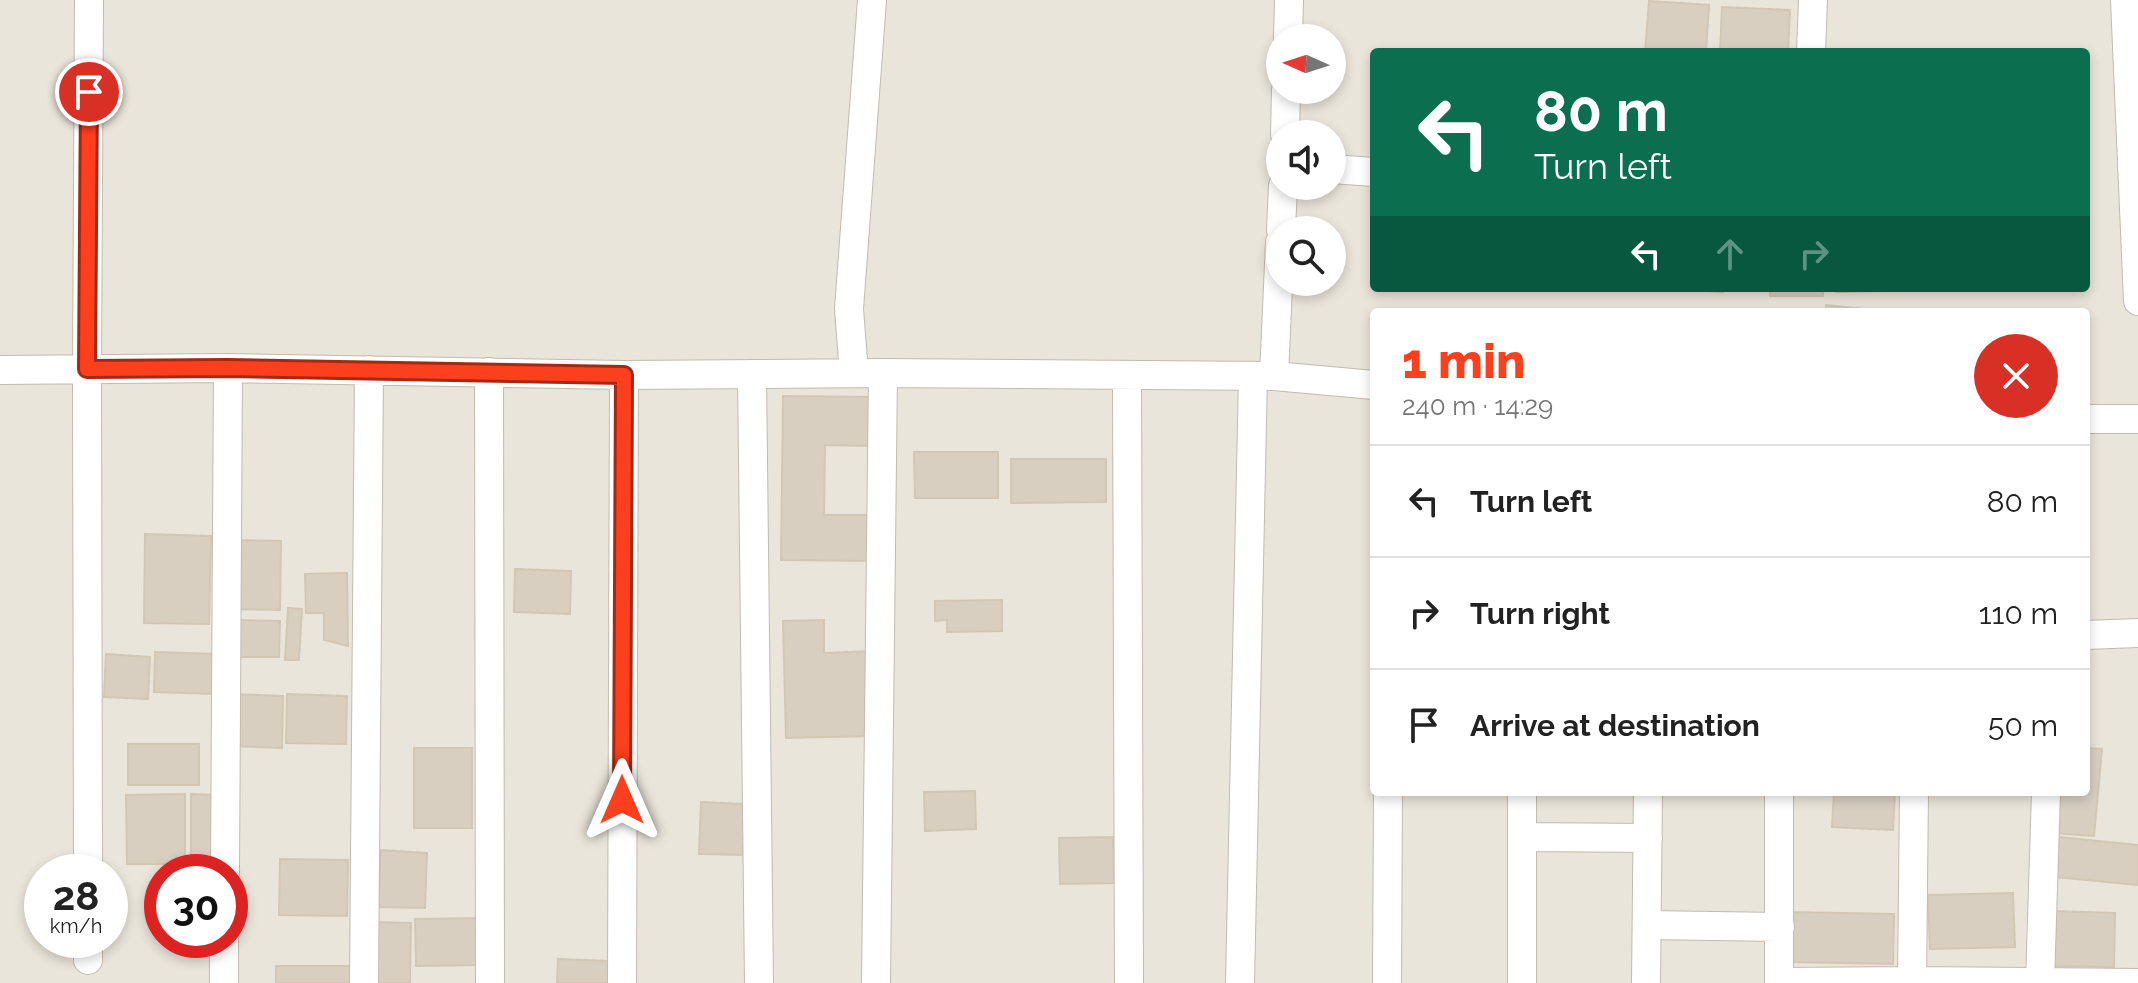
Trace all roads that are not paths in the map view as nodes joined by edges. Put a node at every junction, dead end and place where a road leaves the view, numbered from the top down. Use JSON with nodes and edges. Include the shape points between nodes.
{"nodes":[{"id":1,"x":89,"y":0,"type":"edge"},
{"id":2,"x":872,"y":0,"type":"edge"},
{"id":3,"x":1289,"y":0,"type":"edge"},
{"id":4,"x":1813,"y":0,"type":"edge"},
{"id":5,"x":2125,"y":0,"type":"edge"},
{"id":6,"x":1288,"y":24,"type":"edge"},
{"id":7,"x":1811,"y":48,"type":"edge"},
{"id":8,"x":1346,"y":170,"type":"edge"},
{"id":9,"x":1370,"y":172,"type":"edge"},
{"id":10,"x":1274,"y":296,"type":"edge"},
{"id":11,"x":2138,"y":301,"type":"edge"},
{"id":12,"x":228,"y":368,"type":"junction"},
{"id":13,"x":87,"y":369,"type":"junction"},
{"id":14,"x":0,"y":370,"type":"edge"},
{"id":15,"x":369,"y":370,"type":"junction"},
{"id":16,"x":489,"y":372,"type":"junction"},
{"id":17,"x":854,"y":373,"type":"junction"},
{"id":18,"x":883,"y":373,"type":"junction"},
{"id":19,"x":752,"y":374,"type":"junction"},
{"id":20,"x":624,"y":375,"type":"junction"},
{"id":21,"x":1127,"y":375,"type":"junction"},
{"id":22,"x":1264,"y":376,"type":"junction"},
{"id":23,"x":1370,"y":385,"type":"edge"},
{"id":24,"x":2090,"y":419,"type":"edge"},
{"id":25,"x":2138,"y":419,"type":"edge"},
{"id":26,"x":2138,"y":633,"type":"edge"},
{"id":27,"x":2090,"y":635,"type":"edge"},
{"id":28,"x":1388,"y":796,"type":"edge"},
{"id":29,"x":1522,"y":796,"type":"edge"},
{"id":30,"x":1648,"y":796,"type":"edge"},
{"id":31,"x":1779,"y":796,"type":"edge"},
{"id":32,"x":1914,"y":796,"type":"edge"},
{"id":33,"x":2046,"y":796,"type":"edge"},
{"id":34,"x":1522,"y":837,"type":"junction"},
{"id":35,"x":1648,"y":838,"type":"junction"},
{"id":36,"x":88,"y":854,"type":"edge"},
{"id":37,"x":225,"y":854,"type":"edge"},
{"id":38,"x":1647,"y":925,"type":"junction"},
{"id":39,"x":1780,"y":927,"type":"junction"},
{"id":40,"x":224,"y":958,"type":"edge"},
{"id":41,"x":1912,"y":982,"type":"edge"},
{"id":42,"x":2040,"y":982,"type":"edge"},
{"id":43,"x":224,"y":983,"type":"edge"},
{"id":44,"x":364,"y":983,"type":"edge"},
{"id":45,"x":490,"y":983,"type":"edge"},
{"id":46,"x":622,"y":983,"type":"edge"},
{"id":47,"x":759,"y":983,"type":"edge"},
{"id":48,"x":876,"y":983,"type":"edge"},
{"id":49,"x":1129,"y":983,"type":"edge"},
{"id":50,"x":1240,"y":983,"type":"edge"},
{"id":51,"x":1387,"y":983,"type":"edge"},
{"id":52,"x":1522,"y":983,"type":"edge"},
{"id":53,"x":1646,"y":983,"type":"edge"},
{"id":54,"x":1779,"y":983,"type":"edge"},
{"id":55,"x":2138,"y":983,"type":"edge"}],
"edges":[{"from":1,"to":13,"type":"street"},
{"from":2,"to":17,"type":"street","via":[[849,309]]},
{"from":3,"to":6,"type":"street"},
{"from":4,"to":7,"type":"street"},
{"from":5,"to":11,"type":"street"},
{"from":8,"to":9,"type":"street"},
{"from":10,"to":22,"type":"street"},
{"from":12,"to":13,"type":"street"},
{"from":12,"to":15,"type":"street"},
{"from":12,"to":37,"type":"street"},
{"from":13,"to":14,"type":"street"},
{"from":13,"to":36,"type":"street"},
{"from":15,"to":16,"type":"street"},
{"from":15,"to":44,"type":"street"},
{"from":16,"to":20,"type":"street"},
{"from":16,"to":45,"type":"street"},
{"from":17,"to":18,"type":"street"},
{"from":17,"to":19,"type":"street"},
{"from":18,"to":21,"type":"street"},
{"from":18,"to":48,"type":"street"},
{"from":19,"to":20,"type":"street"},
{"from":19,"to":47,"type":"street"},
{"from":20,"to":46,"type":"street"},
{"from":21,"to":22,"type":"street"},
{"from":21,"to":49,"type":"street"},
{"from":22,"to":23,"type":"street"},
{"from":22,"to":50,"type":"street"},
{"from":24,"to":25,"type":"street"},
{"from":26,"to":27,"type":"street"},
{"from":28,"to":51,"type":"street"},
{"from":29,"to":34,"type":"street"},
{"from":30,"to":35,"type":"street"},
{"from":31,"to":39,"type":"street"},
{"from":32,"to":41,"type":"street"},
{"from":33,"to":42,"type":"street"},
{"from":34,"to":35,"type":"street"},
{"from":34,"to":52,"type":"street"},
{"from":35,"to":38,"type":"street"},
{"from":38,"to":39,"type":"street"},
{"from":38,"to":53,"type":"street"},
{"from":39,"to":54,"type":"street"},
{"from":40,"to":43,"type":"street"},
{"from":41,"to":42,"type":"street"},
{"from":41,"to":54,"type":"street"},
{"from":42,"to":55,"type":"street"}]}
